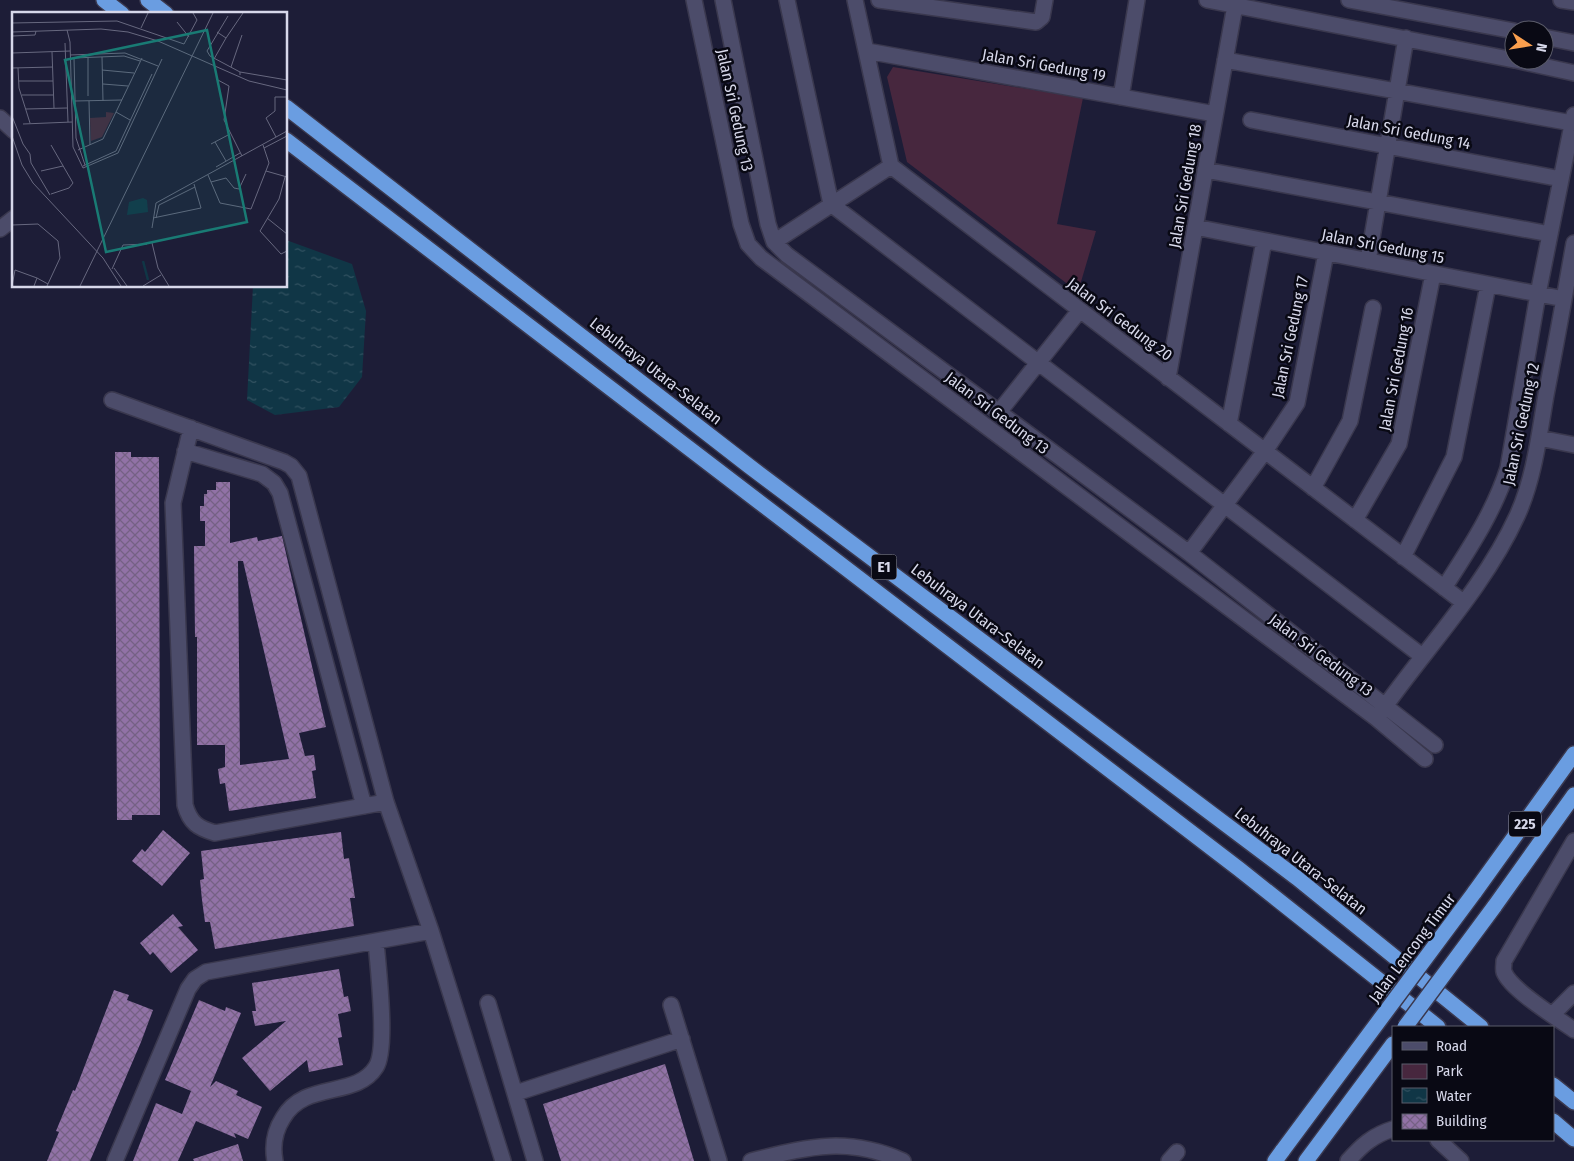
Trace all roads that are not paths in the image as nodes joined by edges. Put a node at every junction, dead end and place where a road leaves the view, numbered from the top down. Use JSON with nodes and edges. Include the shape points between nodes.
{"nodes":[{"id":1,"x":104,"y":0,"type":"edge"},
{"id":2,"x":148,"y":0,"type":"edge"},
{"id":3,"x":694,"y":0,"type":"edge"},
{"id":4,"x":723,"y":0,"type":"edge"},
{"id":5,"x":787,"y":0,"type":"edge"},
{"id":6,"x":855,"y":0,"type":"edge"},
{"id":7,"x":879,"y":0,"type":"edge"},
{"id":8,"x":1045,"y":0,"type":"edge"},
{"id":9,"x":1137,"y":0,"type":"edge"},
{"id":10,"x":1208,"y":0,"type":"edge"},
{"id":11,"x":1349,"y":0,"type":"edge"},
{"id":12,"x":1561,"y":0,"type":"edge"},
{"id":13,"x":1235,"y":2,"type":"edge"},
{"id":14,"x":1574,"y":2,"type":"edge"},
{"id":15,"x":119,"y":12,"type":"edge"},
{"id":16,"x":163,"y":12,"type":"edge"},
{"id":17,"x":1504,"y":29,"type":"edge"},
{"id":18,"x":1406,"y":38,"type":"junction"},
{"id":19,"x":1554,"y":39,"type":"edge"},
{"id":20,"x":1574,"y":43,"type":"edge"},
{"id":21,"x":867,"y":51,"type":"junction"},
{"id":22,"x":1504,"y":58,"type":"edge"},
{"id":23,"x":1225,"y":60,"type":"junction"},
{"id":24,"x":1554,"y":69,"type":"edge"},
{"id":25,"x":1574,"y":73,"type":"edge"},
{"id":26,"x":1398,"y":90,"type":"junction"},
{"id":27,"x":1121,"y":97,"type":"junction"},
{"id":28,"x":288,"y":109,"type":"edge"},
{"id":29,"x":1215,"y":114,"type":"junction"},
{"id":30,"x":0,"y":118,"type":"edge"},
{"id":31,"x":1573,"y":119,"type":"edge"},
{"id":32,"x":1251,"y":120,"type":"dead end"},
{"id":33,"x":12,"y":129,"type":"edge"},
{"id":34,"x":288,"y":142,"type":"edge"},
{"id":35,"x":1388,"y":146,"type":"junction"},
{"id":36,"x":891,"y":166,"type":"junction"},
{"id":37,"x":1205,"y":170,"type":"junction"},
{"id":38,"x":1561,"y":179,"type":"junction"},
{"id":39,"x":1378,"y":202,"type":"junction"},
{"id":40,"x":831,"y":204,"type":"junction"},
{"id":41,"x":12,"y":220,"type":"edge"},
{"id":42,"x":1195,"y":227,"type":"junction"},
{"id":43,"x":0,"y":229,"type":"edge"},
{"id":44,"x":1550,"y":234,"type":"junction"},
{"id":45,"x":1264,"y":241,"type":"junction"},
{"id":46,"x":774,"y":242,"type":"junction"},
{"id":47,"x":1574,"y":243,"type":"edge"},
{"id":48,"x":1326,"y":253,"type":"junction"},
{"id":49,"x":1368,"y":261,"type":"junction"},
{"id":50,"x":1433,"y":274,"type":"junction"},
{"id":51,"x":1488,"y":285,"type":"junction"},
{"id":52,"x":1538,"y":294,"type":"junction"},
{"id":53,"x":1564,"y":299,"type":"junction"},
{"id":54,"x":1373,"y":308,"type":"dead end"},
{"id":55,"x":1080,"y":310,"type":"junction"},
{"id":56,"x":1037,"y":364,"type":"junction"},
{"id":57,"x":1168,"y":378,"type":"junction"},
{"id":58,"x":112,"y":400,"type":"dead end"},
{"id":59,"x":999,"y":412,"type":"junction"},
{"id":60,"x":1229,"y":424,"type":"junction"},
{"id":61,"x":191,"y":428,"type":"junction"},
{"id":62,"x":1539,"y":438,"type":"junction"},
{"id":63,"x":1574,"y":445,"type":"edge"},
{"id":64,"x":185,"y":451,"type":"junction"},
{"id":65,"x":1265,"y":451,"type":"junction"},
{"id":66,"x":1313,"y":488,"type":"junction"},
{"id":67,"x":1224,"y":506,"type":"junction"},
{"id":68,"x":1356,"y":520,"type":"junction"},
{"id":69,"x":1188,"y":553,"type":"junction"},
{"id":70,"x":1403,"y":557,"type":"junction"},
{"id":71,"x":1444,"y":588,"type":"junction"},
{"id":72,"x":1463,"y":602,"type":"junction"},
{"id":73,"x":1422,"y":656,"type":"junction"},
{"id":74,"x":1386,"y":705,"type":"junction"},
{"id":75,"x":1376,"y":718,"type":"junction"},
{"id":76,"x":1435,"y":745,"type":"dead end"},
{"id":77,"x":1574,"y":754,"type":"edge"},
{"id":78,"x":1426,"y":759,"type":"dead end"},
{"id":79,"x":1574,"y":795,"type":"edge"},
{"id":80,"x":386,"y":802,"type":"junction"},
{"id":81,"x":364,"y":806,"type":"junction"},
{"id":82,"x":1574,"y":841,"type":"edge"},
{"id":83,"x":431,"y":931,"type":"junction"},
{"id":84,"x":376,"y":942,"type":"junction"},
{"id":85,"x":1574,"y":993,"type":"edge"},
{"id":86,"x":488,"y":1003,"type":"dead end"},
{"id":87,"x":671,"y":1005,"type":"dead end"},
{"id":88,"x":1552,"y":1014,"type":"junction"},
{"id":89,"x":1406,"y":1026,"type":"edge"},
{"id":90,"x":1437,"y":1026,"type":"edge"},
{"id":91,"x":1480,"y":1026,"type":"edge"},
{"id":92,"x":1574,"y":1030,"type":"edge"},
{"id":93,"x":682,"y":1039,"type":"junction"},
{"id":94,"x":1392,"y":1045,"type":"edge"},
{"id":95,"x":1554,"y":1086,"type":"edge"},
{"id":96,"x":516,"y":1093,"type":"junction"},
{"id":97,"x":1574,"y":1102,"type":"edge"},
{"id":98,"x":1554,"y":1122,"type":"edge"},
{"id":99,"x":1392,"y":1128,"type":"edge"},
{"id":100,"x":1574,"y":1139,"type":"edge"},
{"id":101,"x":1439,"y":1141,"type":"edge"},
{"id":102,"x":1279,"y":1156,"type":"edge"},
{"id":103,"x":115,"y":1161,"type":"edge"},
{"id":104,"x":275,"y":1161,"type":"edge"},
{"id":105,"x":503,"y":1161,"type":"edge"},
{"id":106,"x":535,"y":1161,"type":"edge"},
{"id":107,"x":720,"y":1161,"type":"edge"},
{"id":108,"x":751,"y":1161,"type":"edge"},
{"id":109,"x":903,"y":1161,"type":"edge"},
{"id":110,"x":1306,"y":1161,"type":"edge"},
{"id":111,"x":1348,"y":1161,"type":"edge"},
{"id":112,"x":1461,"y":1161,"type":"edge"}],
"edges":[{"from":1,"to":15,"type":"highway"},
{"from":2,"to":16,"type":"highway"},
{"from":3,"to":75,"type":"street","name":"Jalan Sri Gedung 13","via":[[741,224],[748,244],[761,258]]},
{"from":4,"to":46,"type":"street","name":"Jalan Sri Gedung 13"},
{"from":5,"to":40,"type":"street"},
{"from":6,"to":21,"type":"street"},
{"from":7,"to":8,"type":"street","via":[[1036,22],[1042,17]]},
{"from":9,"to":27,"type":"street"},
{"from":10,"to":13,"type":"street"},
{"from":11,"to":17,"type":"street"},
{"from":12,"to":14,"type":"street"},
{"from":13,"to":18,"type":"street"},
{"from":13,"to":23,"type":"street","name":"Jalan Sri Gedung 18"},
{"from":18,"to":22,"type":"street"},
{"from":18,"to":26,"type":"street"},
{"from":19,"to":20,"type":"street"},
{"from":21,"to":27,"type":"street","name":"Jalan Sri Gedung 19"},
{"from":21,"to":36,"type":"street"},
{"from":23,"to":26,"type":"street"},
{"from":23,"to":29,"type":"street","name":"Jalan Sri Gedung 18"},
{"from":24,"to":25,"type":"street"},
{"from":26,"to":31,"type":"street"},
{"from":26,"to":35,"type":"street"},
{"from":27,"to":29,"type":"street","name":"Jalan Sri Gedung 19"},
{"from":28,"to":91,"type":"highway","name":"Lebuhraya Utara–Selatan","number":"E1","via":[[749,466],[1297,878]]},
{"from":29,"to":37,"type":"street","name":"Jalan Sri Gedung 18"},
{"from":30,"to":33,"type":"street"},
{"from":31,"to":38,"type":"street","name":"Jalan Sri Gedung 12"},
{"from":32,"to":35,"type":"street","name":"Jalan Sri Gedung 14"},
{"from":34,"to":90,"type":"highway","number":"E1","via":[[1238,869]]},
{"from":35,"to":38,"type":"street","name":"Jalan Sri Gedung 14"},
{"from":35,"to":39,"type":"street"},
{"from":36,"to":40,"type":"street"},
{"from":36,"to":55,"type":"street","name":"Jalan Sri Gedung 20"},
{"from":37,"to":39,"type":"street"},
{"from":37,"to":42,"type":"street","name":"Jalan Sri Gedung 18"},
{"from":38,"to":44,"type":"street","name":"Jalan Sri Gedung 12"},
{"from":39,"to":44,"type":"street"},
{"from":39,"to":49,"type":"street"},
{"from":40,"to":46,"type":"street"},
{"from":40,"to":56,"type":"street"},
{"from":41,"to":43,"type":"street"},
{"from":42,"to":45,"type":"street","name":"Jalan Sri Gedung 15"},
{"from":42,"to":57,"type":"street","name":"Jalan Sri Gedung 18"},
{"from":44,"to":52,"type":"street","name":"Jalan Sri Gedung 12"},
{"from":45,"to":48,"type":"street","name":"Jalan Sri Gedung 15"},
{"from":45,"to":60,"type":"street"},
{"from":46,"to":59,"type":"street","name":"Jalan Sri Gedung 13","via":[[786,255]]},
{"from":47,"to":53,"type":"street","name":"Jalan Sri Gedung 12"},
{"from":48,"to":49,"type":"street","name":"Jalan Sri Gedung 15"},
{"from":48,"to":65,"type":"street","name":"Jalan Sri Gedung 17","via":[[1297,403]]},
{"from":49,"to":50,"type":"street","name":"Jalan Sri Gedung 15"},
{"from":50,"to":51,"type":"street","name":"Jalan Sri Gedung 15"},
{"from":50,"to":68,"type":"street","name":"Jalan Sri Gedung 16","via":[[1399,444]]},
{"from":51,"to":52,"type":"street","name":"Jalan Sri Gedung 15"},
{"from":51,"to":70,"type":"street","via":[[1454,457]]},
{"from":52,"to":53,"type":"street","name":"Jalan Sri Gedung 15"},
{"from":52,"to":71,"type":"street","name":"Jalan Sri Gedung 12","via":[[1508,468],[1500,493]]},
{"from":53,"to":62,"type":"street","name":"Jalan Sri Gedung 12"},
{"from":54,"to":66,"type":"street","via":[[1350,421]]},
{"from":55,"to":56,"type":"street"},
{"from":55,"to":57,"type":"street","name":"Jalan Sri Gedung 20"},
{"from":56,"to":59,"type":"street"},
{"from":56,"to":67,"type":"street"},
{"from":57,"to":60,"type":"street","name":"Jalan Sri Gedung 20"},
{"from":58,"to":61,"type":"street"},
{"from":59,"to":69,"type":"street","name":"Jalan Sri Gedung 13"},
{"from":60,"to":65,"type":"street","name":"Jalan Sri Gedung 20"},
{"from":61,"to":64,"type":"street"},
{"from":61,"to":80,"type":"street","via":[[284,462],[298,476]]},
{"from":62,"to":63,"type":"street"},
{"from":62,"to":72,"type":"street","name":"Jalan Sri Gedung 12","via":[[1518,514],[1504,542]]},
{"from":64,"to":81,"type":"street","via":[[262,474],[274,483],[280,493]]},
{"from":64,"to":81,"type":"street","via":[[173,503],[188,816],[194,824],[215,833]]},
{"from":65,"to":66,"type":"street","name":"Jalan Sri Gedung 20"},
{"from":65,"to":67,"type":"street","name":"Jalan Sri Gedung 17"},
{"from":66,"to":68,"type":"street","name":"Jalan Sri Gedung 20"},
{"from":67,"to":69,"type":"street","name":"Jalan Sri Gedung 17"},
{"from":67,"to":73,"type":"street"},
{"from":68,"to":70,"type":"street","name":"Jalan Sri Gedung 20"},
{"from":69,"to":74,"type":"street","name":"Jalan Sri Gedung 13"},
{"from":70,"to":71,"type":"street","name":"Jalan Sri Gedung 20"},
{"from":71,"to":72,"type":"street","name":"Jalan Sri Gedung 20"},
{"from":72,"to":73,"type":"street","name":"Jalan Sri Gedung 12"},
{"from":73,"to":74,"type":"street","name":"Jalan Sri Gedung 12"},
{"from":74,"to":75,"type":"street","name":"Jalan Sri Gedung 12"},
{"from":74,"to":76,"type":"street","name":"Jalan Sri Gedung 13"},
{"from":75,"to":78,"type":"street","name":"Jalan Sri Gedung 13"},
{"from":77,"to":102,"type":"highway","name":"Jalan Lencong Timur","number":"225","bridge":true},
{"from":79,"to":89,"type":"highway","number":"225","bridge":true},
{"from":80,"to":81,"type":"street"},
{"from":80,"to":83,"type":"street"},
{"from":82,"to":88,"type":"street","via":[[1504,961],[1503,968],[1504,974],[1522,993]]},
{"from":83,"to":84,"type":"street"},
{"from":83,"to":105,"type":"street"},
{"from":84,"to":103,"type":"street","via":[[206,972],[195,979]]},
{"from":84,"to":104,"type":"street","via":[[382,1048],[377,1066],[367,1078],[304,1096],[288,1109],[277,1127],[273,1148]]},
{"from":85,"to":88,"type":"street"},
{"from":86,"to":96,"type":"street"},
{"from":87,"to":93,"type":"street"},
{"from":88,"to":92,"type":"street"},
{"from":93,"to":96,"type":"street"},
{"from":93,"to":107,"type":"street"},
{"from":94,"to":110,"type":"highway"},
{"from":95,"to":97,"type":"highway"},
{"from":96,"to":106,"type":"street"},
{"from":98,"to":100,"type":"highway"},
{"from":99,"to":111,"type":"street","via":[[1363,1144]]},
{"from":101,"to":112,"type":"street"},
{"from":108,"to":109,"type":"street","via":[[811,1146],[837,1145],[884,1153]]}]}
